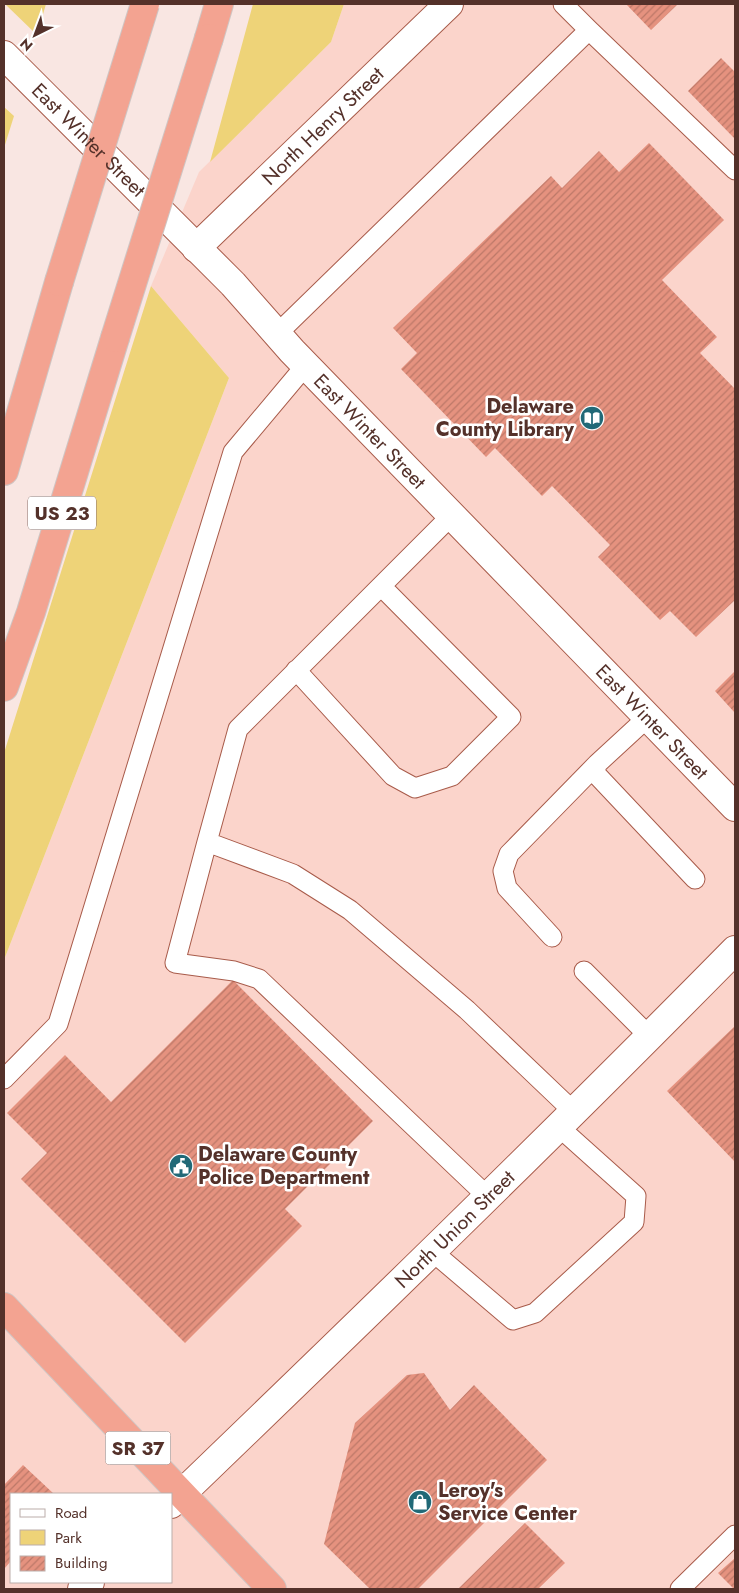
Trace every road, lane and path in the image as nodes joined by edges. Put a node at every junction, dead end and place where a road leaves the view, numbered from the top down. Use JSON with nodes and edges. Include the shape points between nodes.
{"nodes":[{"id":1,"x":146,"y":4,"type":"edge"},
{"id":2,"x":219,"y":4,"type":"edge"},
{"id":3,"x":450,"y":4,"type":"edge"},
{"id":4,"x":563,"y":4,"type":"edge"},
{"id":5,"x":589,"y":30,"type":"junction"},
{"id":6,"x":4,"y":55,"type":"edge"},
{"id":7,"x":735,"y":170,"type":"edge"},
{"id":8,"x":196,"y":248,"type":"junction"},
{"id":9,"x":277,"y":334,"type":"junction"},
{"id":10,"x":306,"y":366,"type":"junction"},
{"id":11,"x":4,"y":471,"type":"edge"},
{"id":12,"x":452,"y":515,"type":"junction"},
{"id":13,"x":381,"y":586,"type":"junction"},
{"id":14,"x":296,"y":670,"type":"junction"},
{"id":15,"x":4,"y":687,"type":"edge"},
{"id":16,"x":648,"y":716,"type":"junction"},
{"id":17,"x":597,"y":764,"type":"junction"},
{"id":18,"x":735,"y":807,"type":"edge"},
{"id":19,"x":207,"y":842,"type":"junction"},
{"id":20,"x":695,"y":879,"type":"dead end"},
{"id":21,"x":552,"y":937,"type":"dead end"},
{"id":22,"x":735,"y":950,"type":"edge"},
{"id":23,"x":584,"y":971,"type":"dead end"},
{"id":24,"x":650,"y":1037,"type":"junction"},
{"id":25,"x":4,"y":1079,"type":"edge"},
{"id":26,"x":567,"y":1120,"type":"junction"},
{"id":27,"x":488,"y":1197,"type":"junction"},
{"id":28,"x":433,"y":1252,"type":"junction"},
{"id":29,"x":4,"y":1307,"type":"edge"},
{"id":30,"x":171,"y":1493,"type":"edge"},
{"id":31,"x":176,"y":1499,"type":"edge"},
{"id":32,"x":735,"y":1535,"type":"edge"},
{"id":33,"x":272,"y":1589,"type":"edge"},
{"id":34,"x":680,"y":1589,"type":"edge"}],
"edges":[{"from":1,"to":11,"type":"highway","bridge":true},
{"from":2,"to":15,"type":"highway","number":"US 23","bridge":true,"via":[[31,612]]},
{"from":3,"to":8,"type":"street","name":"North Henry Street"},
{"from":4,"to":5,"type":"lane"},
{"from":5,"to":7,"type":"lane"},
{"from":5,"to":9,"type":"lane"},
{"from":6,"to":8,"type":"street","name":"East Winter Street"},
{"from":8,"to":9,"type":"street","name":"East Winter Street"},
{"from":9,"to":10,"type":"street","name":"East Winter Street"},
{"from":10,"to":12,"type":"street","name":"East Winter Street"},
{"from":10,"to":25,"type":"lane","via":[[233,452],[58,1024]]},
{"from":12,"to":13,"type":"lane"},
{"from":12,"to":16,"type":"street","name":"East Winter Street"},
{"from":13,"to":14,"type":"lane"},
{"from":13,"to":14,"type":"lane","via":[[511,717],[452,776],[415,788],[393,776]]},
{"from":14,"to":19,"type":"lane","via":[[238,730]]},
{"from":16,"to":17,"type":"lane"},
{"from":16,"to":18,"type":"street","name":"East Winter Street"},
{"from":17,"to":20,"type":"lane","via":[[595,772]]},
{"from":17,"to":21,"type":"lane","via":[[509,854],[503,871],[507,888]]},
{"from":19,"to":26,"type":"lane","via":[[293,874],[350,910],[467,1010]]},
{"from":19,"to":27,"type":"lane","via":[[175,963],[234,971],[259,979]]},
{"from":22,"to":24,"type":"street","name":"North Union Street"},
{"from":23,"to":24,"type":"lane"},
{"from":24,"to":26,"type":"street","name":"North Union Street"},
{"from":26,"to":27,"type":"street","name":"North Union Street"},
{"from":26,"to":28,"type":"lane","via":[[636,1196],[634,1222],[535,1313],[513,1320]]},
{"from":27,"to":28,"type":"street","name":"North Union Street"},
{"from":28,"to":31,"type":"street","name":"North Union Street"},
{"from":29,"to":30,"type":"highway","number":"SR 37"},
{"from":31,"to":33,"type":"highway","number":"SR 37"},
{"from":32,"to":34,"type":"lane"}]}
